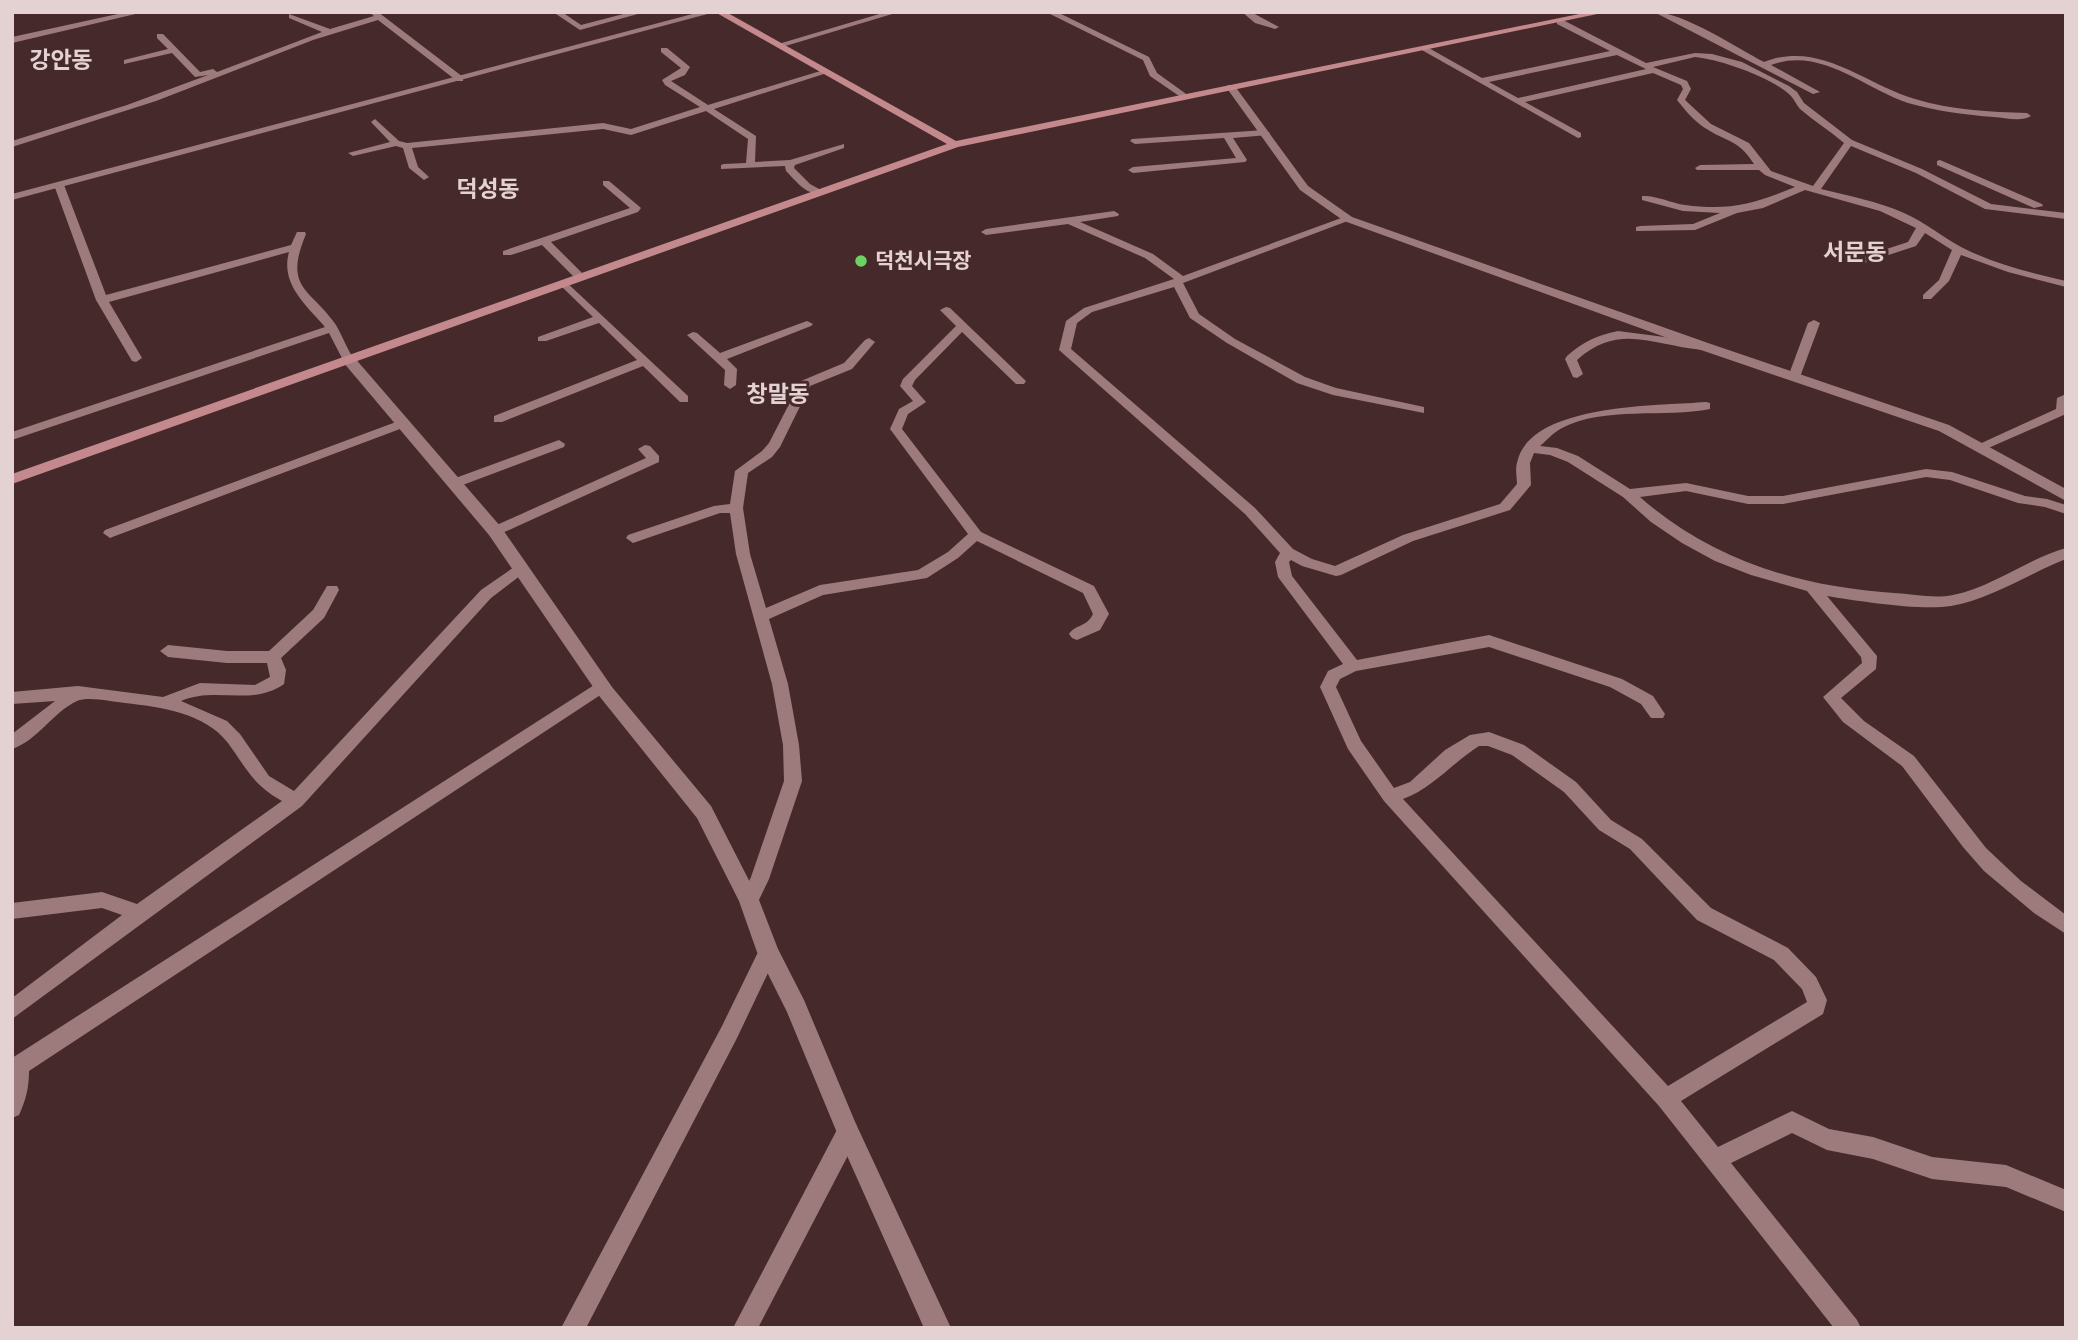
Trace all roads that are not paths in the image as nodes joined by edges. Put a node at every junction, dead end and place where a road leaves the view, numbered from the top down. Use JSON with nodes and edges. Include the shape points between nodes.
{"nodes":[{"id":1,"x":140,"y":12,"type":"edge"},
{"id":2,"x":557,"y":12,"type":"edge"},
{"id":3,"x":640,"y":12,"type":"edge"},
{"id":4,"x":711,"y":12,"type":"edge"},
{"id":5,"x":719,"y":12,"type":"edge"},
{"id":6,"x":895,"y":12,"type":"edge"},
{"id":7,"x":1050,"y":12,"type":"edge"},
{"id":8,"x":1246,"y":12,"type":"edge"},
{"id":9,"x":1602,"y":12,"type":"edge"},
{"id":10,"x":1658,"y":12,"type":"edge"},
{"id":11,"x":376,"y":15,"type":"edge"},
{"id":12,"x":292,"y":16,"type":"dead end"},
{"id":13,"x":1560,"y":22,"type":"junction"},
{"id":14,"x":1275,"y":27,"type":"dead end"},
{"id":15,"x":327,"y":31,"type":"junction"},
{"id":16,"x":160,"y":36,"type":"dead end"},
{"id":17,"x":12,"y":40,"type":"edge"},
{"id":18,"x":779,"y":46,"type":"junction"},
{"id":19,"x":1424,"y":49,"type":"junction"},
{"id":20,"x":174,"y":50,"type":"junction"},
{"id":21,"x":664,"y":50,"type":"dead end"},
{"id":22,"x":1618,"y":52,"type":"junction"},
{"id":23,"x":127,"y":62,"type":"dead end"},
{"id":24,"x":1763,"y":65,"type":"junction"},
{"id":25,"x":236,"y":67,"type":"junction"},
{"id":26,"x":1649,"y":68,"type":"junction"},
{"id":27,"x":824,"y":71,"type":"junction"},
{"id":28,"x":460,"y":79,"type":"junction"},
{"id":29,"x":1480,"y":81,"type":"junction"},
{"id":30,"x":1231,"y":87,"type":"junction"},
{"id":31,"x":1816,"y":92,"type":"dead end"},
{"id":32,"x":1185,"y":96,"type":"junction"},
{"id":33,"x":1517,"y":101,"type":"junction"},
{"id":34,"x":707,"y":109,"type":"junction"},
{"id":35,"x":2027,"y":116,"type":"dead end"},
{"id":36,"x":375,"y":122,"type":"dead end"},
{"id":37,"x":1265,"y":133,"type":"junction"},
{"id":38,"x":1227,"y":135,"type":"junction"},
{"id":39,"x":1578,"y":135,"type":"dead end"},
{"id":40,"x":1135,"y":141,"type":"dead end"},
{"id":41,"x":1849,"y":142,"type":"junction"},
{"id":42,"x":396,"y":143,"type":"junction"},
{"id":43,"x":12,"y":144,"type":"edge"},
{"id":44,"x":955,"y":144,"type":"junction"},
{"id":45,"x":407,"y":146,"type":"junction"},
{"id":46,"x":841,"y":146,"type":"dead end"},
{"id":47,"x":353,"y":153,"type":"dead end"},
{"id":48,"x":791,"y":163,"type":"junction"},
{"id":49,"x":1940,"y":163,"type":"dead end"},
{"id":50,"x":750,"y":166,"type":"junction"},
{"id":51,"x":724,"y":167,"type":"dead end"},
{"id":52,"x":1758,"y":167,"type":"junction"},
{"id":53,"x":1700,"y":168,"type":"dead end"},
{"id":54,"x":1133,"y":170,"type":"dead end"},
{"id":55,"x":424,"y":177,"type":"dead end"},
{"id":56,"x":606,"y":183,"type":"dead end"},
{"id":57,"x":59,"y":185,"type":"junction"},
{"id":58,"x":1802,"y":188,"type":"junction"},
{"id":59,"x":1815,"y":190,"type":"junction"},
{"id":60,"x":818,"y":192,"type":"junction"},
{"id":61,"x":12,"y":197,"type":"edge"},
{"id":62,"x":1646,"y":198,"type":"dead end"},
{"id":63,"x":1735,"y":210,"type":"junction"},
{"id":64,"x":2053,"y":213,"type":"junction"},
{"id":65,"x":1114,"y":214,"type":"dead end"},
{"id":66,"x":2066,"y":216,"type":"edge"},
{"id":67,"x":1348,"y":219,"type":"junction"},
{"id":68,"x":1068,"y":220,"type":"junction"},
{"id":69,"x":1922,"y":225,"type":"junction"},
{"id":70,"x":1640,"y":229,"type":"dead end"},
{"id":71,"x":986,"y":232,"type":"dead end"},
{"id":72,"x":301,"y":234,"type":"dead end"},
{"id":73,"x":544,"y":241,"type":"junction"},
{"id":74,"x":295,"y":247,"type":"junction"},
{"id":75,"x":1958,"y":249,"type":"junction"},
{"id":76,"x":508,"y":253,"type":"dead end"},
{"id":77,"x":1857,"y":262,"type":"dead end"},
{"id":78,"x":580,"y":277,"type":"junction"},
{"id":79,"x":1179,"y":281,"type":"junction"},
{"id":80,"x":564,"y":283,"type":"junction"},
{"id":81,"x":2066,"y":284,"type":"edge"},
{"id":82,"x":1927,"y":297,"type":"dead end"},
{"id":83,"x":102,"y":300,"type":"junction"},
{"id":84,"x":946,"y":310,"type":"dead end"},
{"id":85,"x":601,"y":318,"type":"junction"},
{"id":86,"x":1814,"y":323,"type":"dead end"},
{"id":87,"x":807,"y":324,"type":"dead end"},
{"id":88,"x":962,"y":326,"type":"junction"},
{"id":89,"x":333,"y":328,"type":"junction"},
{"id":90,"x":693,"y":335,"type":"dead end"},
{"id":91,"x":542,"y":340,"type":"dead end"},
{"id":92,"x":869,"y":342,"type":"dead end"},
{"id":93,"x":1703,"y":346,"type":"junction"},
{"id":94,"x":136,"y":358,"type":"dead end"},
{"id":95,"x":719,"y":358,"type":"junction"},
{"id":96,"x":348,"y":359,"type":"junction"},
{"id":97,"x":644,"y":362,"type":"junction"},
{"id":98,"x":1577,"y":374,"type":"dead end"},
{"id":99,"x":1794,"y":377,"type":"junction"},
{"id":100,"x":1020,"y":382,"type":"dead end"},
{"id":101,"x":730,"y":385,"type":"dead end"},
{"id":102,"x":2066,"y":397,"type":"edge"},
{"id":103,"x":684,"y":399,"type":"dead end"},
{"id":104,"x":1706,"y":406,"type":"dead end"},
{"id":105,"x":1420,"y":410,"type":"dead end"},
{"id":106,"x":498,"y":419,"type":"dead end"},
{"id":107,"x":404,"y":423,"type":"junction"},
{"id":108,"x":12,"y":436,"type":"edge"},
{"id":109,"x":559,"y":444,"type":"dead end"},
{"id":110,"x":1981,"y":446,"type":"junction"},
{"id":111,"x":645,"y":449,"type":"dead end"},
{"id":112,"x":1529,"y":449,"type":"junction"},
{"id":113,"x":12,"y":478,"type":"edge"},
{"id":114,"x":455,"y":483,"type":"junction"},
{"id":115,"x":1628,"y":494,"type":"junction"},
{"id":116,"x":2066,"y":496,"type":"edge"},
{"id":117,"x":736,"y":508,"type":"junction"},
{"id":118,"x":2066,"y":510,"type":"edge"},
{"id":119,"x":495,"y":531,"type":"junction"},
{"id":120,"x":110,"y":533,"type":"dead end"},
{"id":121,"x":976,"y":535,"type":"junction"},
{"id":122,"x":633,"y":538,"type":"dead end"},
{"id":123,"x":1288,"y":552,"type":"junction"},
{"id":124,"x":2066,"y":553,"type":"edge"},
{"id":125,"x":520,"y":568,"type":"junction"},
{"id":126,"x":332,"y":590,"type":"dead end"},
{"id":127,"x":1814,"y":590,"type":"junction"},
{"id":128,"x":761,"y":616,"type":"junction"},
{"id":129,"x":1077,"y":634,"type":"dead end"},
{"id":130,"x":167,"y":651,"type":"dead end"},
{"id":131,"x":273,"y":657,"type":"junction"},
{"id":132,"x":1353,"y":666,"type":"junction"},
{"id":133,"x":602,"y":686,"type":"junction"},
{"id":134,"x":78,"y":692,"type":"junction"},
{"id":135,"x":12,"y":698,"type":"edge"},
{"id":136,"x":165,"y":703,"type":"junction"},
{"id":137,"x":1657,"y":714,"type":"dead end"},
{"id":138,"x":12,"y":743,"type":"edge"},
{"id":139,"x":1390,"y":796,"type":"junction"},
{"id":140,"x":296,"y":801,"type":"junction"},
{"id":141,"x":749,"y":900,"type":"junction"},
{"id":142,"x":12,"y":911,"type":"edge"},
{"id":143,"x":139,"y":913,"type":"junction"},
{"id":144,"x":2066,"y":926,"type":"edge"},
{"id":145,"x":768,"y":952,"type":"junction"},
{"id":146,"x":12,"y":1010,"type":"edge"},
{"id":147,"x":1666,"y":1099,"type":"junction"},
{"id":148,"x":12,"y":1108,"type":"edge"},
{"id":149,"x":848,"y":1132,"type":"junction"},
{"id":150,"x":1715,"y":1160,"type":"junction"},
{"id":151,"x":2066,"y":1200,"type":"edge"},
{"id":152,"x":573,"y":1328,"type":"edge"},
{"id":153,"x":745,"y":1328,"type":"edge"},
{"id":154,"x":938,"y":1328,"type":"edge"},
{"id":155,"x":1849,"y":1328,"type":"edge"}],
"edges":[{"from":1,"to":17,"type":"street"},
{"from":2,"to":3,"type":"street","via":[[579,28]]},
{"from":4,"to":28,"type":"street"},
{"from":5,"to":18,"type":"main road"},
{"from":6,"to":18,"type":"street"},
{"from":7,"to":32,"type":"street","via":[[1146,59],[1153,74]]},
{"from":8,"to":14,"type":"street"},
{"from":9,"to":13,"type":"main road"},
{"from":10,"to":24,"type":"street"},
{"from":11,"to":15,"type":"street"},
{"from":11,"to":28,"type":"street"},
{"from":12,"to":15,"type":"street"},
{"from":13,"to":19,"type":"main road"},
{"from":13,"to":22,"type":"street"},
{"from":15,"to":25,"type":"street"},
{"from":16,"to":20,"type":"street"},
{"from":18,"to":27,"type":"main road"},
{"from":19,"to":29,"type":"street"},
{"from":19,"to":30,"type":"main road"},
{"from":20,"to":23,"type":"street"},
{"from":20,"to":25,"type":"street","via":[[198,75]]},
{"from":21,"to":34,"type":"street","via":[[686,67],[666,80],[668,83]]},
{"from":22,"to":26,"type":"street"},
{"from":22,"to":29,"type":"street"},
{"from":24,"to":31,"type":"street"},
{"from":24,"to":35,"type":"street","via":[[1789,57],[1804,58],[1913,102]]},
{"from":25,"to":43,"type":"street"},
{"from":26,"to":33,"type":"street"},
{"from":26,"to":41,"type":"street","via":[[1695,55],[1739,64],[1786,88],[1801,106]]},
{"from":26,"to":52,"type":"street","via":[[1684,83],[1687,89],[1681,100],[1695,116],[1744,143]]},
{"from":27,"to":34,"type":"street"},
{"from":27,"to":44,"type":"main road"},
{"from":28,"to":57,"type":"street"},
{"from":29,"to":33,"type":"street"},
{"from":30,"to":32,"type":"main road"},
{"from":30,"to":37,"type":"street"},
{"from":32,"to":44,"type":"main road"},
{"from":33,"to":39,"type":"street"},
{"from":34,"to":45,"type":"street","via":[[631,132],[603,126]]},
{"from":34,"to":50,"type":"street","via":[[753,138]]},
{"from":36,"to":42,"type":"street"},
{"from":37,"to":38,"type":"street"},
{"from":37,"to":67,"type":"street","via":[[1304,188]]},
{"from":38,"to":40,"type":"street"},
{"from":38,"to":54,"type":"street","via":[[1242,160]]},
{"from":41,"to":59,"type":"street"},
{"from":41,"to":64,"type":"street","via":[[1989,207]]},
{"from":42,"to":45,"type":"street"},
{"from":42,"to":47,"type":"street"},
{"from":44,"to":60,"type":"main road"},
{"from":45,"to":55,"type":"street","via":[[414,168]]},
{"from":46,"to":48,"type":"street"},
{"from":48,"to":50,"type":"street"},
{"from":48,"to":60,"type":"street","via":[[789,169]]},
{"from":49,"to":64,"type":"street"},
{"from":50,"to":51,"type":"street"},
{"from":52,"to":53,"type":"street"},
{"from":52,"to":58,"type":"street"},
{"from":56,"to":73,"type":"street","via":[[636,208]]},
{"from":57,"to":61,"type":"street"},
{"from":57,"to":83,"type":"street"},
{"from":58,"to":59,"type":"street"},
{"from":58,"to":63,"type":"street","via":[[1759,206]]},
{"from":59,"to":69,"type":"street","via":[[1868,202]]},
{"from":60,"to":78,"type":"main road"},
{"from":62,"to":63,"type":"street","via":[[1683,208]]},
{"from":63,"to":70,"type":"street","via":[[1695,227]]},
{"from":64,"to":66,"type":"street"},
{"from":65,"to":68,"type":"street"},
{"from":67,"to":79,"type":"street"},
{"from":67,"to":93,"type":"street"},
{"from":68,"to":71,"type":"street"},
{"from":68,"to":79,"type":"street","via":[[1149,256]]},
{"from":69,"to":75,"type":"street"},
{"from":69,"to":77,"type":"street","via":[[1912,244]]},
{"from":72,"to":74,"type":"street"},
{"from":73,"to":76,"type":"street"},
{"from":73,"to":78,"type":"street"},
{"from":74,"to":83,"type":"street"},
{"from":74,"to":89,"type":"street","via":[[292,278],[302,296]]},
{"from":75,"to":81,"type":"street","via":[[2011,270]]},
{"from":75,"to":82,"type":"street","via":[[1944,281]]},
{"from":78,"to":80,"type":"main road"},
{"from":79,"to":105,"type":"street","via":[[1194,316],[1301,380]]},
{"from":79,"to":123,"type":"street","via":[[1088,310],[1072,321],[1065,349],[1250,511]]},
{"from":80,"to":85,"type":"street"},
{"from":80,"to":96,"type":"main road"},
{"from":83,"to":94,"type":"street"},
{"from":84,"to":88,"type":"street"},
{"from":85,"to":91,"type":"street"},
{"from":85,"to":97,"type":"street"},
{"from":86,"to":99,"type":"street"},
{"from":87,"to":95,"type":"street"},
{"from":88,"to":100,"type":"street"},
{"from":88,"to":121,"type":"street","via":[[909,379],[906,386],[920,402],[903,412],[896,429]]},
{"from":89,"to":96,"type":"street"},
{"from":89,"to":108,"type":"street"},
{"from":90,"to":95,"type":"street"},
{"from":92,"to":117,"type":"street","via":[[848,366],[804,384],[775,444],[742,471]]},
{"from":93,"to":98,"type":"street","via":[[1617,334],[1579,351],[1571,359]]},
{"from":93,"to":99,"type":"street"},
{"from":95,"to":101,"type":"street","via":[[731,369]]},
{"from":96,"to":107,"type":"street"},
{"from":96,"to":113,"type":"main road"},
{"from":97,"to":103,"type":"street"},
{"from":97,"to":106,"type":"street"},
{"from":99,"to":110,"type":"street","via":[[1917,418]]},
{"from":102,"to":110,"type":"street","via":[[2062,411]]},
{"from":104,"to":112,"type":"street","via":[[1576,419],[1556,426]]},
{"from":107,"to":114,"type":"street"},
{"from":107,"to":120,"type":"street"},
{"from":109,"to":114,"type":"street"},
{"from":110,"to":116,"type":"street"},
{"from":111,"to":119,"type":"street","via":[[654,459]]},
{"from":112,"to":115,"type":"street","via":[[1573,459]]},
{"from":112,"to":123,"type":"street","via":[[1523,463],[1524,485],[1504,507],[1408,538],[1336,571],[1307,564]]},
{"from":114,"to":119,"type":"street"},
{"from":115,"to":118,"type":"street","via":[[1686,487],[1748,500],[1783,500],[1926,473],[1952,476]]},
{"from":115,"to":127,"type":"street","via":[[1670,529],[1750,570]]},
{"from":117,"to":122,"type":"street","via":[[719,509]]},
{"from":117,"to":128,"type":"street","via":[[743,554]]},
{"from":119,"to":125,"type":"street"},
{"from":121,"to":128,"type":"street","via":[[922,574],[820,590]]},
{"from":121,"to":129,"type":"street","via":[[1089,590],[1101,614],[1095,626]]},
{"from":123,"to":132,"type":"street","via":[[1282,562],[1285,577]]},
{"from":124,"to":127,"type":"street","via":[[1956,600],[1888,599]]},
{"from":125,"to":133,"type":"street"},
{"from":125,"to":140,"type":"street","via":[[486,594]]},
{"from":126,"to":131,"type":"street","via":[[318,614]]},
{"from":127,"to":144,"type":"street","via":[[1869,656],[1870,665],[1831,697],[1841,712],[1909,762],[1971,844]]},
{"from":128,"to":141,"type":"street","via":[[780,684],[793,781]]},
{"from":130,"to":131,"type":"street"},
{"from":131,"to":136,"type":"street","via":[[278,680],[268,688],[252,693],[212,688],[183,692]]},
{"from":132,"to":137,"type":"street","via":[[1489,641],[1616,683],[1647,700]]},
{"from":132,"to":139,"type":"street","via":[[1334,675],[1328,687],[1354,744]]},
{"from":133,"to":141,"type":"street","via":[[704,812]]},
{"from":133,"to":148,"type":"street","via":[[18,1066],[19,1087]]},
{"from":134,"to":135,"type":"street"},
{"from":134,"to":136,"type":"street"},
{"from":134,"to":138,"type":"street"},
{"from":136,"to":140,"type":"street","via":[[213,720],[240,744],[261,779]]},
{"from":139,"to":147,"type":"street"},
{"from":139,"to":147,"type":"street","via":[[1416,787],[1451,755],[1476,740],[1489,739],[1518,750],[1570,787],[1605,825],[1636,844],[1704,915],[1761,942],[1797,969],[1817,1000],[1816,1006]]},
{"from":140,"to":143,"type":"street"},
{"from":141,"to":145,"type":"street"},
{"from":142,"to":143,"type":"street","via":[[102,900]]},
{"from":143,"to":146,"type":"street"},
{"from":145,"to":149,"type":"street"},
{"from":145,"to":152,"type":"street"},
{"from":147,"to":150,"type":"street"},
{"from":149,"to":153,"type":"street"},
{"from":149,"to":154,"type":"street"},
{"from":150,"to":151,"type":"street","via":[[1792,1122],[1827,1139],[1873,1148],[1932,1168],[2006,1176]]},
{"from":150,"to":155,"type":"street"}]}
